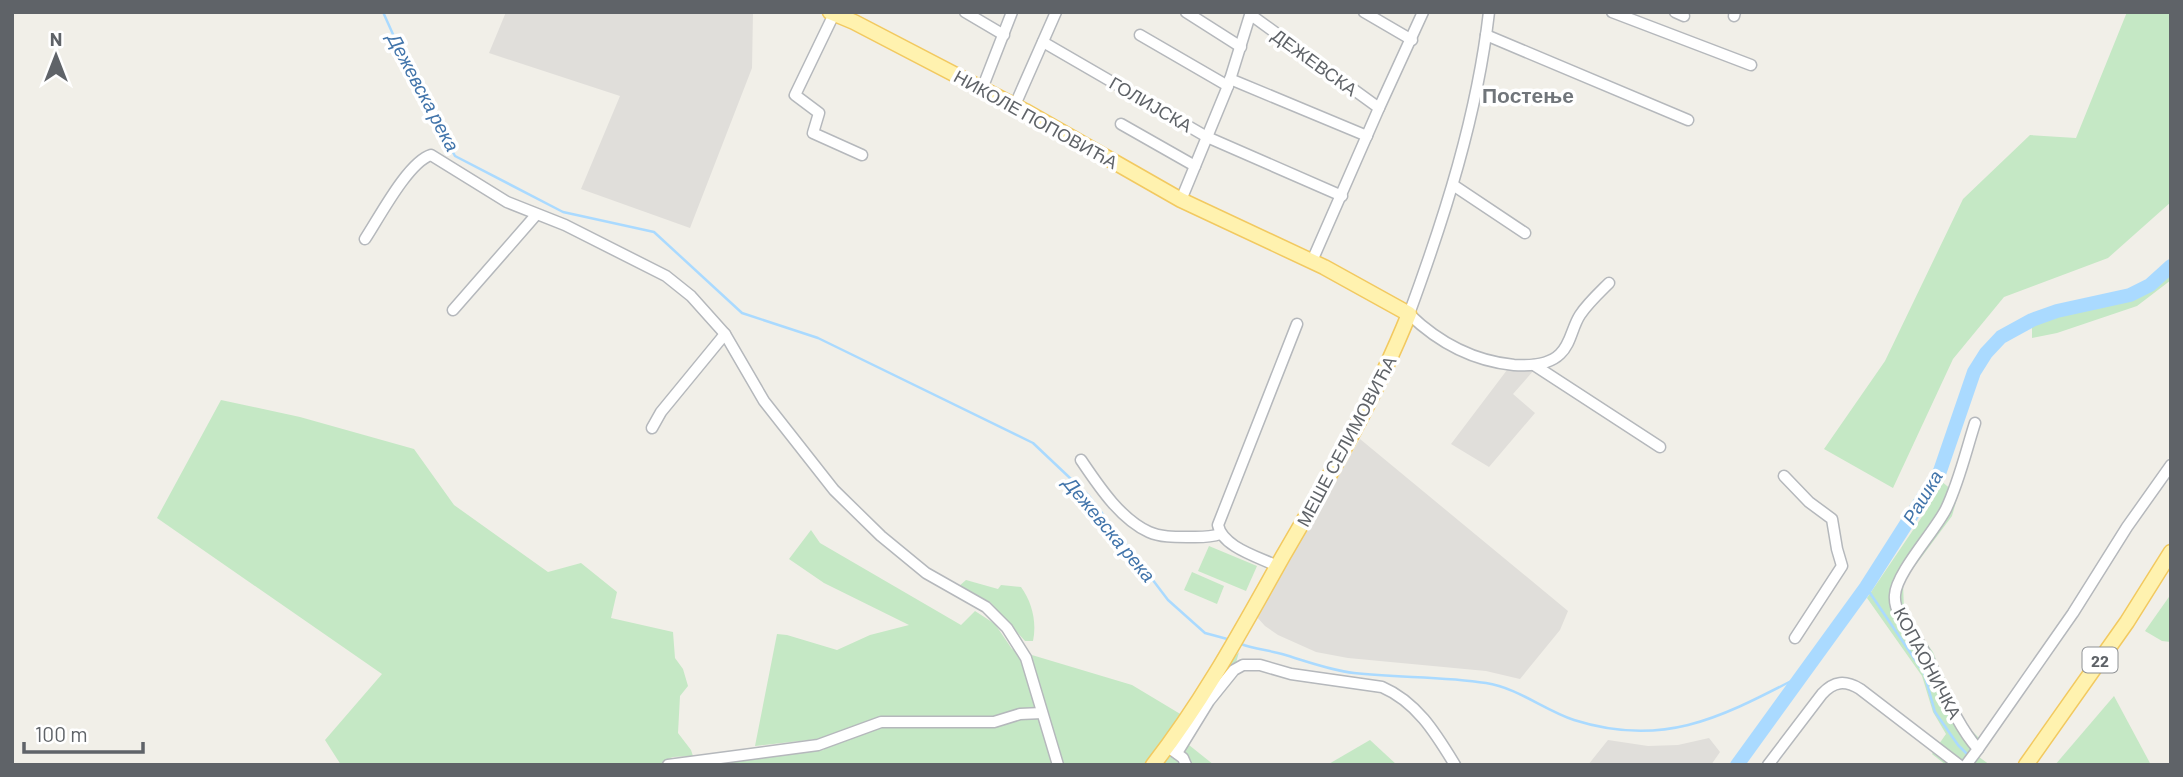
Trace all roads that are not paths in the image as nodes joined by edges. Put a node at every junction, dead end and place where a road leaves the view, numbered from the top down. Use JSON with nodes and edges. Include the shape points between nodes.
{"nodes":[{"id":1,"x":965,"y":12,"type":"edge"},
{"id":2,"x":1012,"y":12,"type":"edge"},
{"id":3,"x":1056,"y":12,"type":"edge"},
{"id":4,"x":1186,"y":12,"type":"edge"},
{"id":5,"x":1364,"y":12,"type":"edge"},
{"id":6,"x":1423,"y":12,"type":"edge"},
{"id":7,"x":1489,"y":12,"type":"edge"},
{"id":8,"x":1612,"y":12,"type":"edge"},
{"id":9,"x":833,"y":13,"type":"edge"},
{"id":10,"x":1251,"y":13,"type":"edge"},
{"id":11,"x":1004,"y":35,"type":"junction"},
{"id":12,"x":1140,"y":35,"type":"dead end"},
{"id":13,"x":1486,"y":35,"type":"junction"},
{"id":14,"x":1412,"y":40,"type":"junction"},
{"id":15,"x":1042,"y":41,"type":"junction"},
{"id":16,"x":1241,"y":47,"type":"junction"},
{"id":17,"x":1751,"y":65,"type":"dead end"},
{"id":18,"x":1229,"y":82,"type":"junction"},
{"id":19,"x":982,"y":89,"type":"junction"},
{"id":20,"x":1015,"y":105,"type":"junction"},
{"id":21,"x":1380,"y":108,"type":"junction"},
{"id":22,"x":1688,"y":120,"type":"dead end"},
{"id":23,"x":1121,"y":124,"type":"dead end"},
{"id":24,"x":1367,"y":136,"type":"junction"},
{"id":25,"x":1207,"y":137,"type":"junction"},
{"id":26,"x":862,"y":155,"type":"dead end"},
{"id":27,"x":1195,"y":166,"type":"junction"},
{"id":28,"x":1453,"y":185,"type":"junction"},
{"id":29,"x":1342,"y":196,"type":"junction"},
{"id":30,"x":1181,"y":200,"type":"junction"},
{"id":31,"x":536,"y":215,"type":"junction"},
{"id":32,"x":1525,"y":233,"type":"dead end"},
{"id":33,"x":365,"y":239,"type":"dead end"},
{"id":34,"x":1312,"y":261,"type":"junction"},
{"id":35,"x":1609,"y":283,"type":"dead end"},
{"id":36,"x":453,"y":310,"type":"dead end"},
{"id":37,"x":1409,"y":314,"type":"junction"},
{"id":38,"x":1297,"y":324,"type":"dead end"},
{"id":39,"x":725,"y":334,"type":"junction"},
{"id":40,"x":1534,"y":365,"type":"junction"},
{"id":41,"x":1975,"y":423,"type":"dead end"},
{"id":42,"x":652,"y":428,"type":"dead end"},
{"id":43,"x":1660,"y":447,"type":"dead end"},
{"id":44,"x":1081,"y":460,"type":"dead end"},
{"id":45,"x":2171,"y":465,"type":"edge"},
{"id":46,"x":1784,"y":476,"type":"dead end"},
{"id":47,"x":1220,"y":534,"type":"junction"},
{"id":48,"x":2171,"y":552,"type":"edge"},
{"id":49,"x":1277,"y":566,"type":"junction"},
{"id":50,"x":1796,"y":638,"type":"dead end"},
{"id":51,"x":1042,"y":713,"type":"junction"},
{"id":52,"x":1172,"y":750,"type":"junction"},
{"id":53,"x":1969,"y":759,"type":"edge"},
{"id":54,"x":668,"y":765,"type":"edge"},
{"id":55,"x":1058,"y":765,"type":"edge"},
{"id":56,"x":1153,"y":765,"type":"edge"},
{"id":57,"x":1186,"y":765,"type":"edge"},
{"id":58,"x":1455,"y":765,"type":"edge"},
{"id":59,"x":1768,"y":765,"type":"edge"},
{"id":60,"x":2026,"y":765,"type":"edge"}],
"edges":[{"from":1,"to":11,"type":"street"},
{"from":2,"to":11,"type":"street"},
{"from":3,"to":15,"type":"street"},
{"from":4,"to":16,"type":"street"},
{"from":5,"to":14,"type":"street"},
{"from":6,"to":14,"type":"street"},
{"from":7,"to":13,"type":"street","name":"МЕШЕ СЕЛИМОВИЋА"},
{"from":8,"to":17,"type":"street"},
{"from":9,"to":19,"type":"main road","name":"НИКОЛЕ ПОПОВИЋА"},
{"from":9,"to":26,"type":"street","name":"НИКОЛЕ ПОПОВИЋА","via":[[795,95],[819,113],[813,133]]},
{"from":10,"to":16,"type":"street","name":"ГОЛИЈСКА"},
{"from":10,"to":21,"type":"street","name":"ДЕЖЕВСКА"},
{"from":11,"to":19,"type":"street"},
{"from":12,"to":18,"type":"street"},
{"from":13,"to":22,"type":"street"},
{"from":13,"to":28,"type":"street","name":"МЕШЕ СЕЛИМОВИЋА"},
{"from":14,"to":21,"type":"street"},
{"from":15,"to":20,"type":"street"},
{"from":15,"to":25,"type":"street","name":"ГОЛИЈСКА"},
{"from":16,"to":18,"type":"street","name":"ГОЛИЈСКА"},
{"from":18,"to":24,"type":"street"},
{"from":18,"to":25,"type":"street","name":"ГОЛИЈСКА"},
{"from":19,"to":20,"type":"main road","name":"НИКОЛЕ ПОПОВИЋА"},
{"from":20,"to":30,"type":"main road","name":"НИКОЛЕ ПОПОВИЋА"},
{"from":21,"to":24,"type":"street"},
{"from":23,"to":27,"type":"street","name":"ГОЛИЈСКА"},
{"from":24,"to":29,"type":"street"},
{"from":25,"to":27,"type":"street","name":"ГОЛИЈСКА"},
{"from":25,"to":29,"type":"street"},
{"from":27,"to":30,"type":"street","name":"ГОЛИЈСКА"},
{"from":28,"to":32,"type":"street"},
{"from":28,"to":37,"type":"street","name":"МЕШЕ СЕЛИМОВИЋА"},
{"from":29,"to":34,"type":"street"},
{"from":30,"to":34,"type":"main road","name":"НИКОЛЕ ПОПОВИЋА"},
{"from":31,"to":33,"type":"street","via":[[431,155],[405,176]]},
{"from":31,"to":36,"type":"street"},
{"from":31,"to":39,"type":"street","via":[[666,276]]},
{"from":34,"to":37,"type":"main road","name":"НИКОЛЕ ПОПОВИЋА"},
{"from":35,"to":40,"type":"street","via":[[1581,314],[1558,357]]},
{"from":37,"to":40,"type":"street","via":[[1433,334],[1479,359]]},
{"from":37,"to":49,"type":"main road","name":"МЕШЕ СЕЛИМОВИЋА","via":[[1358,425]]},
{"from":38,"to":47,"type":"street","via":[[1218,525]]},
{"from":39,"to":42,"type":"street"},
{"from":39,"to":51,"type":"street","via":[[764,401],[834,490],[926,573],[986,607],[1007,628],[1026,658]]},
{"from":40,"to":43,"type":"street"},
{"from":41,"to":53,"type":"street","name":"КОПАОНИЧКА","via":[[1946,509],[1900,579],[1895,599],[1958,721]]},
{"from":44,"to":47,"type":"street","via":[[1140,527],[1164,536]]},
{"from":45,"to":53,"type":"street"},
{"from":46,"to":50,"type":"street","via":[[1832,519],[1842,566]]},
{"from":47,"to":49,"type":"street"},
{"from":48,"to":60,"type":"main road","number":"22"},
{"from":49,"to":52,"type":"main road","name":"МЕШЕ СЕЛИМОВИЋА"},
{"from":51,"to":54,"type":"street","via":[[994,722],[881,722],[818,745]]},
{"from":51,"to":55,"type":"street"},
{"from":52,"to":56,"type":"main road","name":"МЕШЕ СЕЛИМОВИЋА"},
{"from":52,"to":57,"type":"street"},
{"from":52,"to":58,"type":"street","via":[[1234,670],[1260,665],[1389,690],[1431,726]]},
{"from":53,"to":59,"type":"street","via":[[1852,684],[1840,682],[1827,688]]}]}
